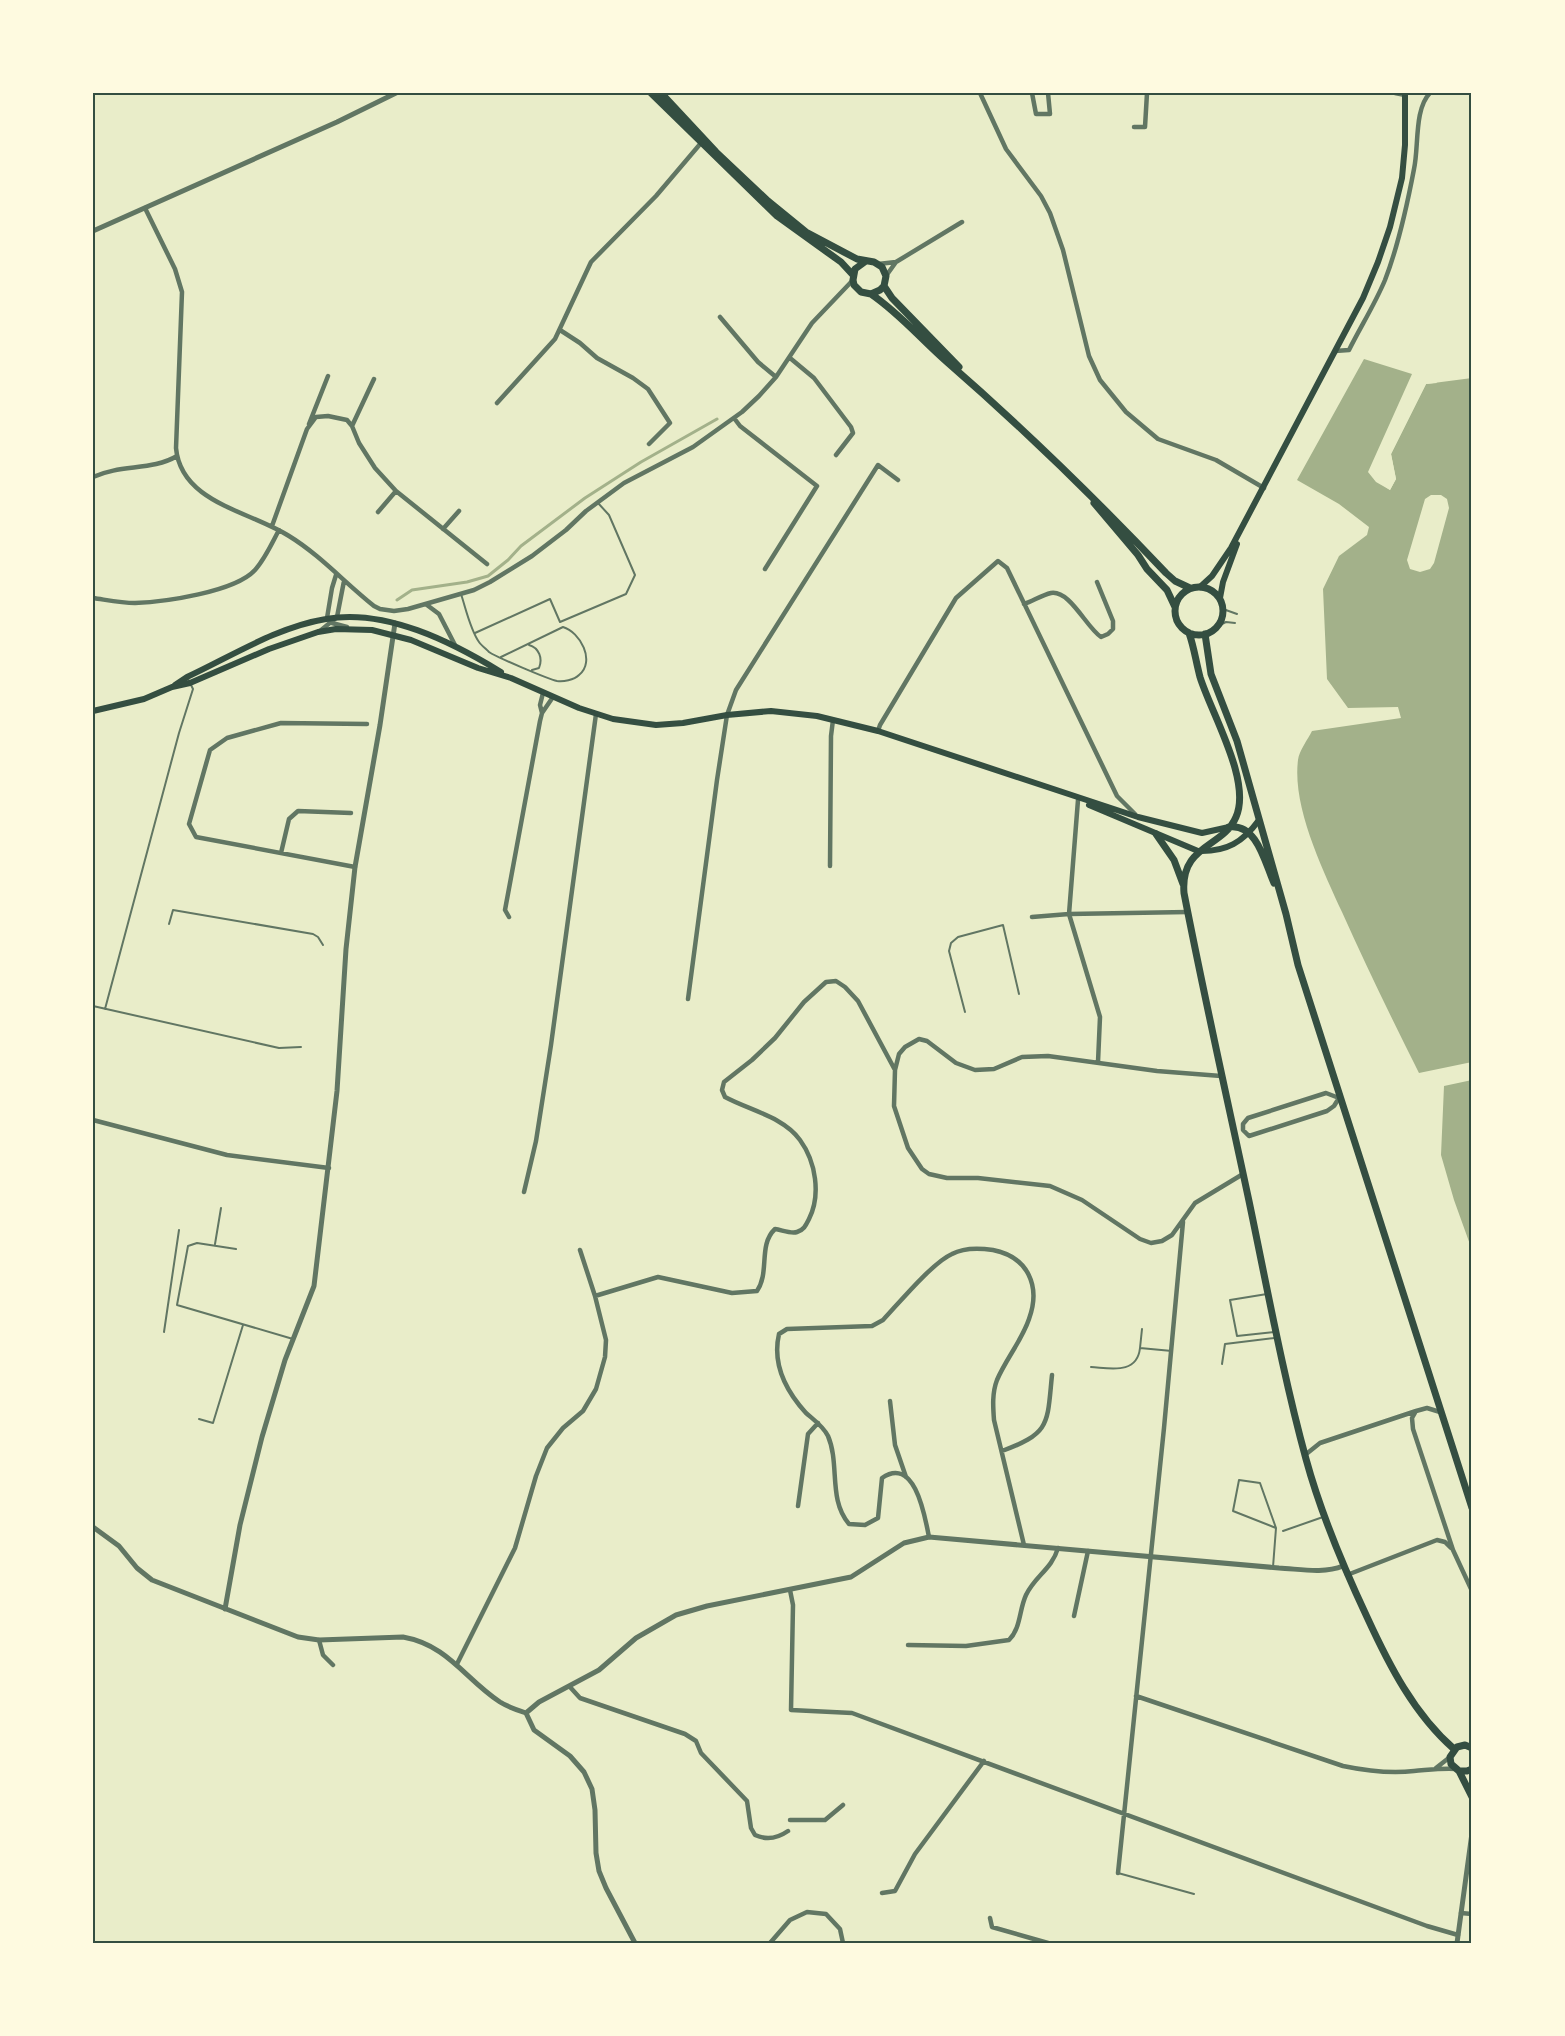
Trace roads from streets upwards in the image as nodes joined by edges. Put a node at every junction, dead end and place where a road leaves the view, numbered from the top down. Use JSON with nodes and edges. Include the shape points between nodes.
{"nodes":[{"id":1,"x":396,"y":93,"type":"edge"},
{"id":2,"x":651,"y":93,"type":"edge"},
{"id":3,"x":661,"y":93,"type":"edge"},
{"id":4,"x":980,"y":93,"type":"edge"},
{"id":5,"x":1032,"y":93,"type":"edge"},
{"id":6,"x":1048,"y":93,"type":"edge"},
{"id":7,"x":1147,"y":93,"type":"edge"},
{"id":8,"x":1395,"y":93,"type":"edge"},
{"id":9,"x":1430,"y":93,"type":"edge"},
{"id":10,"x":1405,"y":94,"type":"edge"},
{"id":11,"x":1134,"y":127,"type":"dead end"},
{"id":12,"x":701,"y":143,"type":"junction"},
{"id":13,"x":145,"y":208,"type":"junction"},
{"id":14,"x":962,"y":222,"type":"dead end"},
{"id":15,"x":93,"y":231,"type":"edge"},
{"id":16,"x":866,"y":261,"type":"junction"},
{"id":17,"x":896,"y":262,"type":"junction"},
{"id":18,"x":878,"y":264,"type":"junction"},
{"id":19,"x":886,"y":276,"type":"junction"},
{"id":20,"x":853,"y":278,"type":"junction"},
{"id":21,"x":884,"y":286,"type":"junction"},
{"id":22,"x":871,"y":294,"type":"junction"},
{"id":23,"x":720,"y":318,"type":"dead end"},
{"id":24,"x":560,"y":330,"type":"junction"},
{"id":25,"x":1335,"y":351,"type":"junction"},
{"id":26,"x":790,"y":357,"type":"junction"},
{"id":27,"x":328,"y":376,"type":"dead end"},
{"id":28,"x":776,"y":377,"type":"junction"},
{"id":29,"x":374,"y":379,"type":"dead end"},
{"id":30,"x":974,"y":384,"type":"junction"},
{"id":31,"x":497,"y":403,"type":"dead end"},
{"id":32,"x":734,"y":418,"type":"junction"},
{"id":33,"x":352,"y":426,"type":"junction"},
{"id":34,"x":307,"y":429,"type":"junction"},
{"id":35,"x":650,"y":444,"type":"dead end"},
{"id":36,"x":836,"y":455,"type":"dead end"},
{"id":37,"x":177,"y":456,"type":"junction"},
{"id":38,"x":93,"y":477,"type":"edge"},
{"id":39,"x":898,"y":480,"type":"dead end"},
{"id":40,"x":1264,"y":488,"type":"junction"},
{"id":41,"x":396,"y":491,"type":"junction"},
{"id":42,"x":1089,"y":496,"type":"junction"},
{"id":43,"x":459,"y":511,"type":"dead end"},
{"id":44,"x":378,"y":512,"type":"dead end"},
{"id":45,"x":1246,"y":521,"type":"junction"},
{"id":46,"x":272,"y":526,"type":"junction"},
{"id":47,"x":443,"y":529,"type":"junction"},
{"id":48,"x":279,"y":530,"type":"junction"},
{"id":49,"x":487,"y":564,"type":"dead end"},
{"id":50,"x":765,"y":569,"type":"dead end"},
{"id":51,"x":336,"y":575,"type":"junction"},
{"id":52,"x":344,"y":581,"type":"junction"},
{"id":53,"x":1097,"y":582,"type":"dead end"},
{"id":54,"x":1200,"y":586,"type":"junction"},
{"id":55,"x":1190,"y":588,"type":"junction"},
{"id":56,"x":93,"y":598,"type":"edge"},
{"id":57,"x":1220,"y":598,"type":"junction"},
{"id":58,"x":1024,"y":604,"type":"junction"},
{"id":59,"x":427,"y":605,"type":"junction"},
{"id":60,"x":1175,"y":607,"type":"junction"},
{"id":61,"x":332,"y":620,"type":"junction"},
{"id":62,"x":395,"y":623,"type":"junction"},
{"id":63,"x":353,"y":628,"type":"junction"},
{"id":64,"x":318,"y":632,"type":"junction"},
{"id":65,"x":1189,"y":633,"type":"junction"},
{"id":66,"x":392,"y":634,"type":"junction"},
{"id":67,"x":1205,"y":634,"type":"junction"},
{"id":68,"x":456,"y":647,"type":"junction"},
{"id":69,"x":511,"y":678,"type":"junction"},
{"id":70,"x":189,"y":680,"type":"junction"},
{"id":71,"x":543,"y":693,"type":"junction"},
{"id":72,"x":553,"y":697,"type":"junction"},
{"id":73,"x":93,"y":711,"type":"edge"},
{"id":74,"x":542,"y":712,"type":"junction"},
{"id":75,"x":596,"y":714,"type":"junction"},
{"id":76,"x":727,"y":715,"type":"junction"},
{"id":77,"x":833,"y":720,"type":"junction"},
{"id":78,"x":367,"y":724,"type":"dead end"},
{"id":79,"x":878,"y":731,"type":"junction"},
{"id":80,"x":1060,"y":792,"type":"junction"},
{"id":81,"x":1117,"y":796,"type":"junction"},
{"id":82,"x":1078,"y":800,"type":"junction"},
{"id":83,"x":1104,"y":807,"type":"junction"},
{"id":84,"x":351,"y":813,"type":"dead end"},
{"id":85,"x":1138,"y":817,"type":"junction"},
{"id":86,"x":1260,"y":820,"type":"junction"},
{"id":87,"x":1229,"y":827,"type":"junction"},
{"id":88,"x":1250,"y":833,"type":"junction"},
{"id":89,"x":1156,"y":834,"type":"junction"},
{"id":90,"x":1198,"y":851,"type":"junction"},
{"id":91,"x":280,"y":853,"type":"junction"},
{"id":92,"x":830,"y":866,"type":"dead end"},
{"id":93,"x":355,"y":867,"type":"junction"},
{"id":94,"x":1183,"y":884,"type":"junction"},
{"id":95,"x":1188,"y":912,"type":"junction"},
{"id":96,"x":1069,"y":914,"type":"junction"},
{"id":97,"x":1286,"y":914,"type":"junction"},
{"id":98,"x":509,"y":917,"type":"dead end"},
{"id":99,"x":1032,"y":917,"type":"dead end"},
{"id":100,"x":688,"y":999,"type":"dead end"},
{"id":101,"x":1098,"y":1062,"type":"junction"},
{"id":102,"x":894,"y":1070,"type":"junction"},
{"id":103,"x":1221,"y":1076,"type":"junction"},
{"id":104,"x":1340,"y":1098,"type":"junction"},
{"id":105,"x":93,"y":1120,"type":"edge"},
{"id":106,"x":1242,"y":1130,"type":"junction"},
{"id":107,"x":1234,"y":1133,"type":"junction"},
{"id":108,"x":329,"y":1168,"type":"junction"},
{"id":109,"x":1243,"y":1174,"type":"junction"},
{"id":110,"x":524,"y":1192,"type":"dead end"},
{"id":111,"x":1183,"y":1219,"type":"junction"},
{"id":112,"x":580,"y":1250,"type":"dead end"},
{"id":113,"x":596,"y":1296,"type":"junction"},
{"id":114,"x":1052,"y":1376,"type":"dead end"},
{"id":115,"x":890,"y":1401,"type":"dead end"},
{"id":116,"x":1416,"y":1411,"type":"junction"},
{"id":117,"x":1440,"y":1412,"type":"junction"},
{"id":118,"x":818,"y":1422,"type":"junction"},
{"id":119,"x":1002,"y":1451,"type":"junction"},
{"id":120,"x":1305,"y":1455,"type":"junction"},
{"id":121,"x":907,"y":1479,"type":"junction"},
{"id":122,"x":798,"y":1506,"type":"dead end"},
{"id":123,"x":1472,"y":1508,"type":"edge"},
{"id":124,"x":93,"y":1527,"type":"edge"},
{"id":125,"x":929,"y":1538,"type":"junction"},
{"id":126,"x":1023,"y":1545,"type":"junction"},
{"id":127,"x":1058,"y":1548,"type":"junction"},
{"id":128,"x":1453,"y":1550,"type":"junction"},
{"id":129,"x":1088,"y":1551,"type":"junction"},
{"id":130,"x":1150,"y":1556,"type":"junction"},
{"id":131,"x":1343,"y":1566,"type":"junction"},
{"id":132,"x":1347,"y":1575,"type":"junction"},
{"id":133,"x":790,"y":1590,"type":"junction"},
{"id":134,"x":1472,"y":1591,"type":"edge"},
{"id":135,"x":225,"y":1609,"type":"junction"},
{"id":136,"x":1074,"y":1616,"type":"dead end"},
{"id":137,"x":319,"y":1640,"type":"junction"},
{"id":138,"x":908,"y":1645,"type":"dead end"},
{"id":139,"x":457,"y":1664,"type":"junction"},
{"id":140,"x":333,"y":1665,"type":"dead end"},
{"id":141,"x":570,"y":1687,"type":"junction"},
{"id":142,"x":1136,"y":1696,"type":"junction"},
{"id":143,"x":526,"y":1713,"type":"junction"},
{"id":144,"x":1470,"y":1745,"type":"edge"},
{"id":145,"x":1454,"y":1749,"type":"junction"},
{"id":146,"x":1450,"y":1757,"type":"junction"},
{"id":147,"x":984,"y":1761,"type":"junction"},
{"id":148,"x":1435,"y":1768,"type":"junction"},
{"id":149,"x":1472,"y":1768,"type":"edge"},
{"id":150,"x":1457,"y":1770,"type":"junction"},
{"id":151,"x":1472,"y":1797,"type":"edge"},
{"id":152,"x":843,"y":1805,"type":"dead end"},
{"id":153,"x":1125,"y":1813,"type":"junction"},
{"id":154,"x":790,"y":1820,"type":"dead end"},
{"id":155,"x":788,"y":1831,"type":"dead end"},
{"id":156,"x":1471,"y":1836,"type":"edge"},
{"id":157,"x":1118,"y":1873,"type":"road end"},
{"id":158,"x":882,"y":1893,"type":"dead end"},
{"id":159,"x":1461,"y":1912,"type":"junction"},
{"id":160,"x":1472,"y":1914,"type":"edge"},
{"id":161,"x":990,"y":1918,"type":"dead end"},
{"id":162,"x":1458,"y":1935,"type":"junction"},
{"id":163,"x":635,"y":1943,"type":"edge"},
{"id":164,"x":770,"y":1943,"type":"edge"},
{"id":165,"x":843,"y":1943,"type":"edge"},
{"id":166,"x":1048,"y":1943,"type":"edge"},
{"id":167,"x":1457,"y":1943,"type":"edge"}],
"edges":[{"from":1,"to":13,"type":"street"},
{"from":2,"to":12,"type":"main road"},
{"from":3,"to":16,"type":"main road","via":[[768,201],[806,232]]},
{"from":4,"to":40,"type":"street","via":[[1006,149],[1050,213],[1064,250],[1089,356],[1100,380],[1126,412],[1158,439],[1216,460]]},
{"from":5,"to":6,"type":"street","via":[[1036,114],[1050,114]]},
{"from":7,"to":11,"type":"street","via":[[1145,128]]},
{"from":8,"to":10,"type":"street"},
{"from":9,"to":25,"type":"street","via":[[1420,110],[1416,163],[1385,280],[1349,350]]},
{"from":10,"to":25,"type":"main road","via":[[1404,163],[1390,227],[1364,298]]},
{"from":12,"to":20,"type":"main road","via":[[777,216],[841,262]]},
{"from":12,"to":24,"type":"street","via":[[591,262]]},
{"from":13,"to":15,"type":"street"},
{"from":13,"to":37,"type":"street","via":[[182,292]]},
{"from":14,"to":17,"type":"street"},
{"from":16,"to":18,"type":"main road"},
{"from":16,"to":20,"type":"main road","via":[[859,265]]},
{"from":17,"to":18,"type":"street"},
{"from":17,"to":19,"type":"street"},
{"from":18,"to":19,"type":"main road"},
{"from":19,"to":21,"type":"main road"},
{"from":20,"to":22,"type":"main road","via":[[861,292]]},
{"from":20,"to":26,"type":"street","via":[[812,323]]},
{"from":21,"to":22,"type":"main road"},
{"from":21,"to":30,"type":"main road"},
{"from":22,"to":30,"type":"main road"},
{"from":23,"to":28,"type":"street"},
{"from":24,"to":31,"type":"street"},
{"from":24,"to":35,"type":"street","via":[[648,389],[670,423]]},
{"from":25,"to":40,"type":"main road"},
{"from":26,"to":28,"type":"street"},
{"from":26,"to":36,"type":"street","via":[[814,378],[851,427],[853,433]]},
{"from":27,"to":34,"type":"street"},
{"from":28,"to":32,"type":"street"},
{"from":29,"to":33,"type":"street"},
{"from":30,"to":42,"type":"main road"},
{"from":32,"to":50,"type":"street","via":[[817,486]]},
{"from":32,"to":59,"type":"street","via":[[693,447],[624,483],[532,556],[490,582]]},
{"from":33,"to":34,"type":"street","via":[[347,420],[328,416],[316,417]]},
{"from":33,"to":41,"type":"street","via":[[375,468]]},
{"from":34,"to":46,"type":"street"},
{"from":37,"to":38,"type":"street","via":[[155,464],[107,470]]},
{"from":37,"to":46,"type":"street","via":[[185,475],[201,492]]},
{"from":39,"to":76,"type":"street","via":[[878,465],[736,690]]},
{"from":40,"to":45,"type":"main road"},
{"from":41,"to":44,"type":"street"},
{"from":41,"to":47,"type":"street"},
{"from":42,"to":55,"type":"main road","via":[[1166,573]]},
{"from":42,"to":60,"type":"main road","via":[[1167,590]]},
{"from":43,"to":47,"type":"street"},
{"from":45,"to":54,"type":"main road","via":[[1216,570]]},
{"from":45,"to":57,"type":"main road"},
{"from":46,"to":48,"type":"street"},
{"from":47,"to":49,"type":"street"},
{"from":48,"to":51,"type":"street"},
{"from":48,"to":56,"type":"street","via":[[254,572],[220,588],[150,602]]},
{"from":51,"to":52,"type":"street"},
{"from":51,"to":61,"type":"street"},
{"from":52,"to":59,"type":"street","via":[[380,609],[393,611]]},
{"from":52,"to":61,"type":"street"},
{"from":53,"to":58,"type":"street","via":[[1113,621],[1113,628],[1101,637],[1061,594],[1051,593]]},
{"from":54,"to":55,"type":"main road"},
{"from":54,"to":57,"type":"main road"},
{"from":55,"to":60,"type":"main road"},
{"from":57,"to":67,"type":"main road","via":[[1223,616]]},
{"from":58,"to":79,"type":"street","via":[[1007,568],[998,561],[956,598]]},
{"from":58,"to":81,"type":"street"},
{"from":59,"to":68,"type":"street","via":[[439,614]]},
{"from":60,"to":65,"type":"main road","via":[[1179,625]]},
{"from":61,"to":62,"type":"main road","via":[[364,618]]},
{"from":61,"to":63,"type":"street"},
{"from":61,"to":64,"type":"street"},
{"from":61,"to":70,"type":"main road","via":[[286,630]]},
{"from":62,"to":66,"type":"street"},
{"from":62,"to":68,"type":"main road"},
{"from":63,"to":64,"type":"main road"},
{"from":63,"to":66,"type":"main road"},
{"from":64,"to":70,"type":"main road"},
{"from":65,"to":67,"type":"main road"},
{"from":65,"to":87,"type":"main road","via":[[1200,678],[1228,746],[1238,783],[1237,814]]},
{"from":66,"to":69,"type":"main road"},
{"from":66,"to":93,"type":"street"},
{"from":67,"to":86,"type":"main road","via":[[1211,674],[1237,741]]},
{"from":68,"to":69,"type":"main road"},
{"from":69,"to":71,"type":"main road"},
{"from":70,"to":73,"type":"main road","via":[[144,699]]},
{"from":71,"to":72,"type":"main road"},
{"from":71,"to":74,"type":"street"},
{"from":72,"to":74,"type":"street"},
{"from":72,"to":75,"type":"main road"},
{"from":74,"to":98,"type":"street","via":[[505,910]]},
{"from":75,"to":76,"type":"main road","via":[[656,725]]},
{"from":75,"to":110,"type":"street","via":[[551,1045]]},
{"from":76,"to":77,"type":"main road","via":[[771,711]]},
{"from":76,"to":100,"type":"street"},
{"from":77,"to":79,"type":"main road"},
{"from":77,"to":92,"type":"street"},
{"from":78,"to":91,"type":"street","via":[[280,723],[227,738],[210,750],[189,824],[196,837]]},
{"from":79,"to":80,"type":"main road"},
{"from":80,"to":82,"type":"main road"},
{"from":80,"to":83,"type":"main road"},
{"from":81,"to":83,"type":"street"},
{"from":81,"to":85,"type":"street"},
{"from":82,"to":89,"type":"main road"},
{"from":82,"to":96,"type":"street"},
{"from":83,"to":85,"type":"main road"},
{"from":84,"to":91,"type":"street","via":[[298,811],[289,819]]},
{"from":85,"to":87,"type":"main road","via":[[1202,833]]},
{"from":86,"to":88,"type":"main road"},
{"from":86,"to":97,"type":"main road"},
{"from":87,"to":88,"type":"main road","via":[[1242,827]]},
{"from":87,"to":90,"type":"main road"},
{"from":88,"to":90,"type":"main road","via":[[1225,848]]},
{"from":88,"to":97,"type":"main road"},
{"from":89,"to":90,"type":"main road"},
{"from":89,"to":94,"type":"main road","via":[[1174,860]]},
{"from":90,"to":94,"type":"main road"},
{"from":91,"to":93,"type":"street"},
{"from":93,"to":108,"type":"street"},
{"from":94,"to":95,"type":"main road"},
{"from":95,"to":96,"type":"street"},
{"from":95,"to":103,"type":"main road"},
{"from":96,"to":99,"type":"street"},
{"from":96,"to":101,"type":"street","via":[[1100,1017]]},
{"from":97,"to":104,"type":"main road"},
{"from":101,"to":102,"type":"street","via":[[1022,1057],[994,1070],[975,1070],[956,1063],[919,1039],[899,1054]]},
{"from":101,"to":103,"type":"street"},
{"from":102,"to":111,"type":"street","via":[[894,1106],[899,1125],[908,1148],[929,1174],[1050,1186],[1082,1200],[1151,1243],[1172,1235]]},
{"from":102,"to":113,"type":"street","via":[[858,1001],[836,981],[826,982],[775,1038],[724,1082],[722,1090],[725,1097],[790,1130],[800,1140],[809,1156],[816,1197],[805,1228],[795,1233],[775,1229],[768,1235],[763,1282],[757,1292],[732,1293],[658,1277]]},
{"from":103,"to":107,"type":"main road"},
{"from":104,"to":106,"type":"street","via":[[1328,1111],[1249,1136]]},
{"from":104,"to":106,"type":"street","via":[[1326,1093],[1248,1118]]},
{"from":104,"to":117,"type":"main road"},
{"from":105,"to":108,"type":"street","via":[[227,1155]]},
{"from":106,"to":107,"type":"street"},
{"from":107,"to":109,"type":"main road"},
{"from":108,"to":135,"type":"street","via":[[314,1287],[285,1360],[250,1481]]},
{"from":109,"to":111,"type":"street","via":[[1195,1203]]},
{"from":109,"to":120,"type":"main road"},
{"from":111,"to":130,"type":"street"},
{"from":112,"to":113,"type":"street"},
{"from":113,"to":139,"type":"street","via":[[606,1340],[596,1389],[583,1411],[547,1448],[516,1548]]},
{"from":114,"to":119,"type":"street","via":[[1043,1426],[1034,1437]]},
{"from":115,"to":121,"type":"street","via":[[895,1445]]},
{"from":116,"to":117,"type":"street","via":[[1427,1408]]},
{"from":116,"to":120,"type":"street","via":[[1320,1443]]},
{"from":116,"to":128,"type":"street","via":[[1413,1430]]},
{"from":117,"to":123,"type":"main road"},
{"from":118,"to":119,"type":"street","via":[[802,1408],[782,1377],[777,1356],[779,1334],[787,1329],[872,1326],[953,1253],[991,1250],[1023,1264],[1032,1283],[1033,1300],[1029,1319],[997,1380],[994,1420]]},
{"from":118,"to":121,"type":"street","via":[[832,1447],[838,1502],[849,1524],[865,1525],[878,1518],[882,1478],[890,1472]]},
{"from":118,"to":122,"type":"street","via":[[808,1434]]},
{"from":119,"to":126,"type":"street"},
{"from":120,"to":131,"type":"main road"},
{"from":121,"to":125,"type":"street","via":[[914,1485],[923,1507]]},
{"from":124,"to":135,"type":"street","via":[[119,1546],[145,1575]]},
{"from":125,"to":126,"type":"street"},
{"from":125,"to":133,"type":"street","via":[[904,1543],[851,1577]]},
{"from":126,"to":127,"type":"street"},
{"from":127,"to":129,"type":"street"},
{"from":127,"to":138,"type":"street","via":[[1050,1567],[1032,1584],[1009,1640],[966,1646]]},
{"from":128,"to":132,"type":"street","via":[[1437,1540]]},
{"from":128,"to":134,"type":"street"},
{"from":129,"to":130,"type":"street"},
{"from":129,"to":136,"type":"street"},
{"from":130,"to":131,"type":"street","via":[[1321,1571]]},
{"from":130,"to":142,"type":"street"},
{"from":131,"to":132,"type":"main road"},
{"from":132,"to":145,"type":"main road","via":[[1376,1638],[1414,1705]]},
{"from":133,"to":141,"type":"street","via":[[676,1615],[650,1629],[609,1663]]},
{"from":133,"to":147,"type":"street","via":[[791,1710],[852,1713]]},
{"from":135,"to":137,"type":"street","via":[[298,1637]]},
{"from":137,"to":139,"type":"street","via":[[403,1637],[427,1644]]},
{"from":137,"to":140,"type":"street","via":[[323,1655]]},
{"from":139,"to":143,"type":"street","via":[[501,1702]]},
{"from":141,"to":143,"type":"street"},
{"from":141,"to":155,"type":"street","via":[[580,1698],[690,1737],[747,1802],[755,1835],[768,1838]]},
{"from":142,"to":148,"type":"street","via":[[1343,1766],[1379,1772]]},
{"from":142,"to":153,"type":"street"},
{"from":143,"to":163,"type":"street","via":[[534,1730],[570,1756],[584,1772],[592,1789],[599,1870]]},
{"from":144,"to":145,"type":"main road"},
{"from":145,"to":146,"type":"main road"},
{"from":146,"to":148,"type":"street"},
{"from":146,"to":150,"type":"main road"},
{"from":147,"to":153,"type":"street"},
{"from":147,"to":158,"type":"street","via":[[915,1854],[895,1891]]},
{"from":148,"to":150,"type":"street"},
{"from":149,"to":150,"type":"main road"},
{"from":150,"to":151,"type":"main road"},
{"from":152,"to":154,"type":"street","via":[[825,1820]]},
{"from":153,"to":157,"type":"street"},
{"from":153,"to":162,"type":"street"},
{"from":156,"to":159,"type":"street"},
{"from":159,"to":160,"type":"street"},
{"from":159,"to":162,"type":"street"},
{"from":161,"to":166,"type":"street","via":[[992,1927]]},
{"from":162,"to":167,"type":"street"},
{"from":164,"to":165,"type":"street","via":[[790,1920],[807,1912],[826,1914],[840,1929]]}]}
